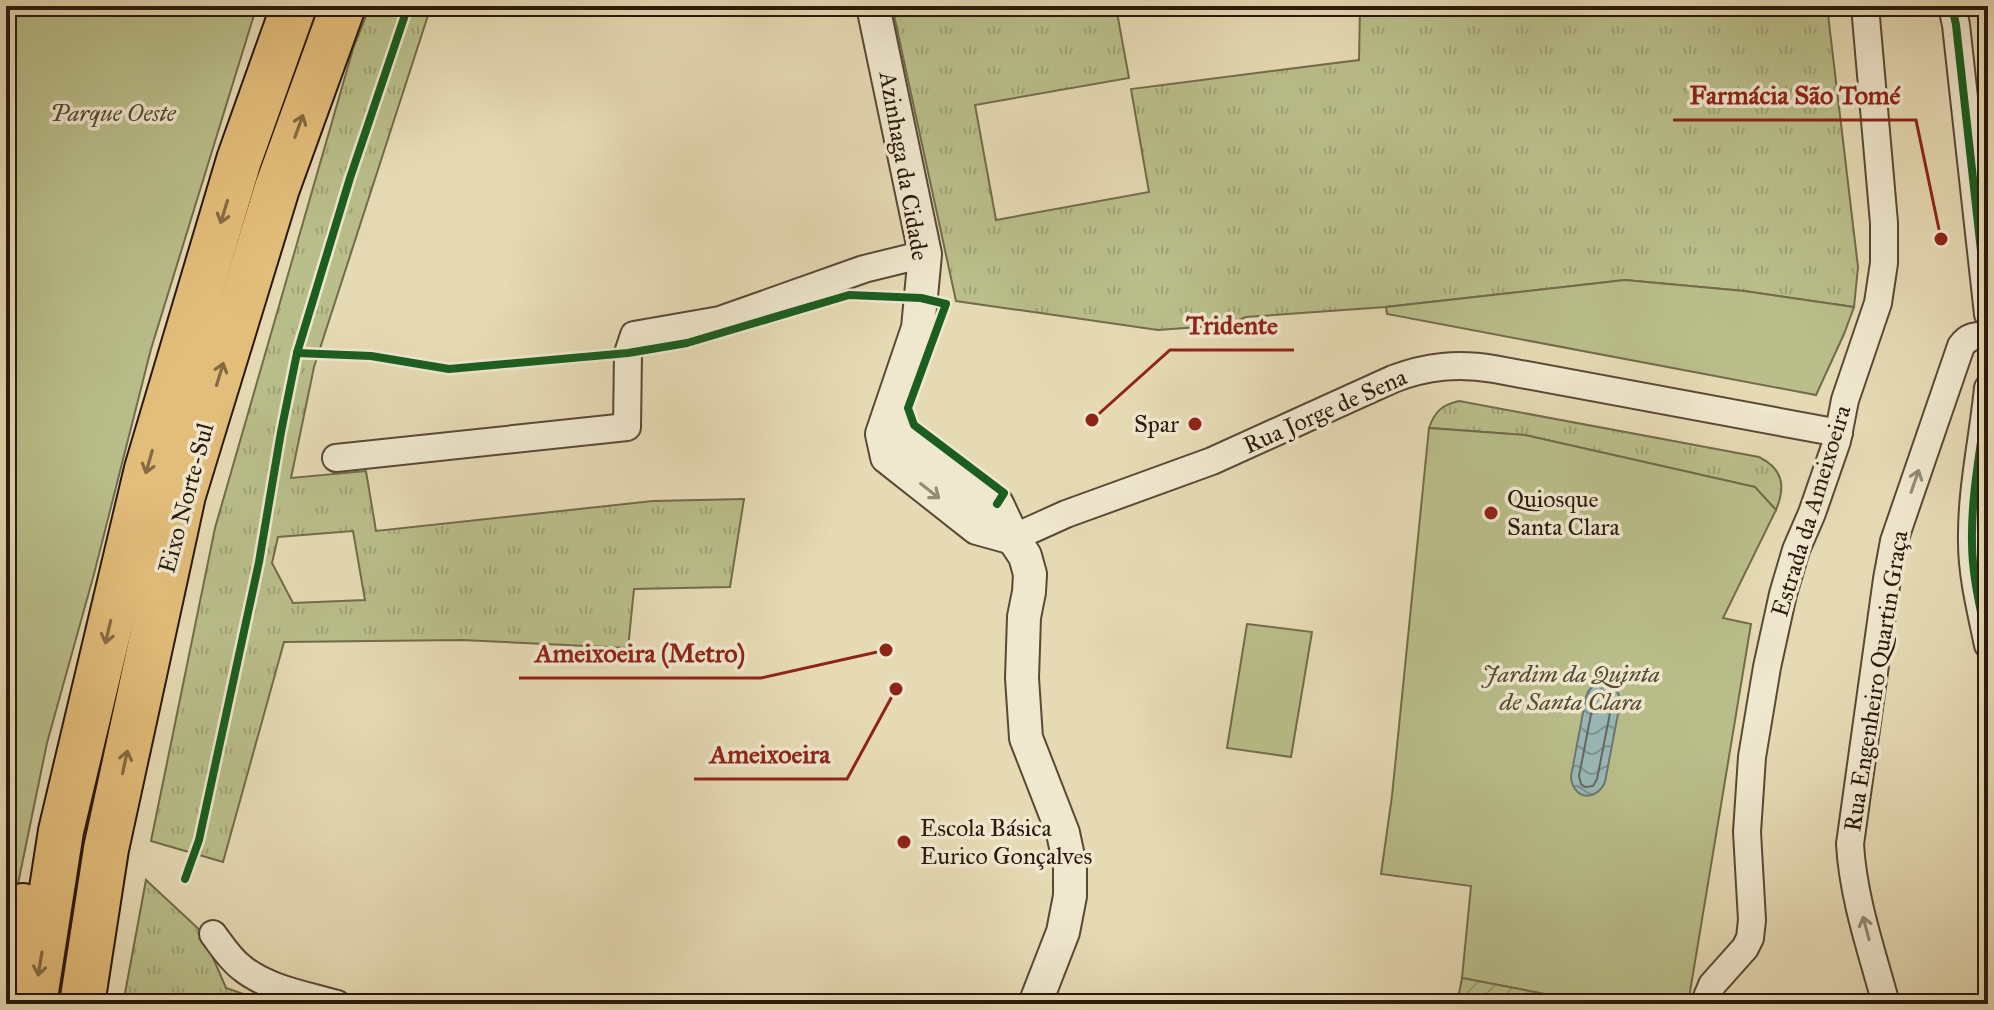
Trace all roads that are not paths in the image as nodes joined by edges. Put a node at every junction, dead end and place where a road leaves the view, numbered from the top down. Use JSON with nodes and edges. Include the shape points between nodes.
{"nodes":[{"id":1,"x":294,"y":6,"type":"edge"},
{"id":2,"x":343,"y":6,"type":"edge"},
{"id":3,"x":873,"y":6,"type":"edge"},
{"id":4,"x":1865,"y":6,"type":"edge"},
{"id":5,"x":1952,"y":6,"type":"edge"},
{"id":6,"x":925,"y":254,"type":"junction"},
{"id":7,"x":1988,"y":314,"type":"edge"},
{"id":8,"x":1988,"y":336,"type":"edge"},
{"id":9,"x":1988,"y":388,"type":"edge"},
{"id":10,"x":1839,"y":433,"type":"junction"},
{"id":11,"x":336,"y":458,"type":"dead end"},
{"id":12,"x":1013,"y":538,"type":"junction"},
{"id":13,"x":1988,"y":645,"type":"edge"},
{"id":14,"x":113,"y":818,"type":"junction"},
{"id":15,"x":61,"y":831,"type":"junction"},
{"id":16,"x":213,"y":934,"type":"dead end"},
{"id":17,"x":6,"y":974,"type":"edge"},
{"id":18,"x":1704,"y":1002,"type":"edge"},
{"id":19,"x":34,"y":1004,"type":"edge"},
{"id":20,"x":82,"y":1004,"type":"edge"},
{"id":21,"x":108,"y":1004,"type":"edge"},
{"id":22,"x":337,"y":1004,"type":"edge"},
{"id":23,"x":1035,"y":1004,"type":"edge"},
{"id":24,"x":1886,"y":1004,"type":"edge"}],
"edges":[{"from":1,"to":15,"type":"highway","name":"Eixo Norte-Sul","one_way":true,"via":[[239,160],[147,469]]},
{"from":14,"to":2,"type":"highway","name":"Eixo Norte-Sul","one_way":true,"via":[[183,495],[277,188]]},
{"from":3,"to":6,"type":"street","name":"Azinhaga da Cidade"},
{"from":4,"to":10,"type":"street","name":"Estrada da Ameixoeira","via":[[1884,263],[1878,303]]},
{"from":5,"to":7,"type":"street"},
{"from":6,"to":11,"type":"street","via":[[864,269],[720,320],[634,335],[628,353],[627,427]]},
{"from":6,"to":12,"type":"street","name":"Azinhaga da Cidade","via":[[918,328],[893,428],[997,504]]},
{"from":24,"to":8,"type":"street","name":"Rua Engenheiro Quartin Graça","one_way":true,"via":[[1856,890],[1850,844],[1887,579],[1894,541],[1961,346],[1976,335]]},
{"from":9,"to":13,"type":"street","via":[[1972,541]]},
{"from":10,"to":12,"type":"street","name":"Rua Jorge de Sena","via":[[1486,367],[1443,366],[1393,379],[1221,458]]},
{"from":10,"to":18,"type":"street","name":"Estrada da Ameixoeira","via":[[1792,564],[1767,667],[1752,757],[1747,832],[1750,938]]},
{"from":12,"to":23,"type":"street","name":"Azinhaga da Cidade","via":[[1030,574],[1022,678],[1026,738],[1063,833],[1070,866],[1063,932]]},
{"from":14,"to":20,"type":"highway","name":"Eixo Norte-Sul"},
{"from":14,"to":21,"type":"highway"},
{"from":15,"to":17,"type":"highway","via":[[35,858]]},
{"from":15,"to":19,"type":"highway","name":"Eixo Norte-Sul","one_way":true},
{"from":16,"to":22,"type":"street","via":[[242,969],[261,980]]}]}
